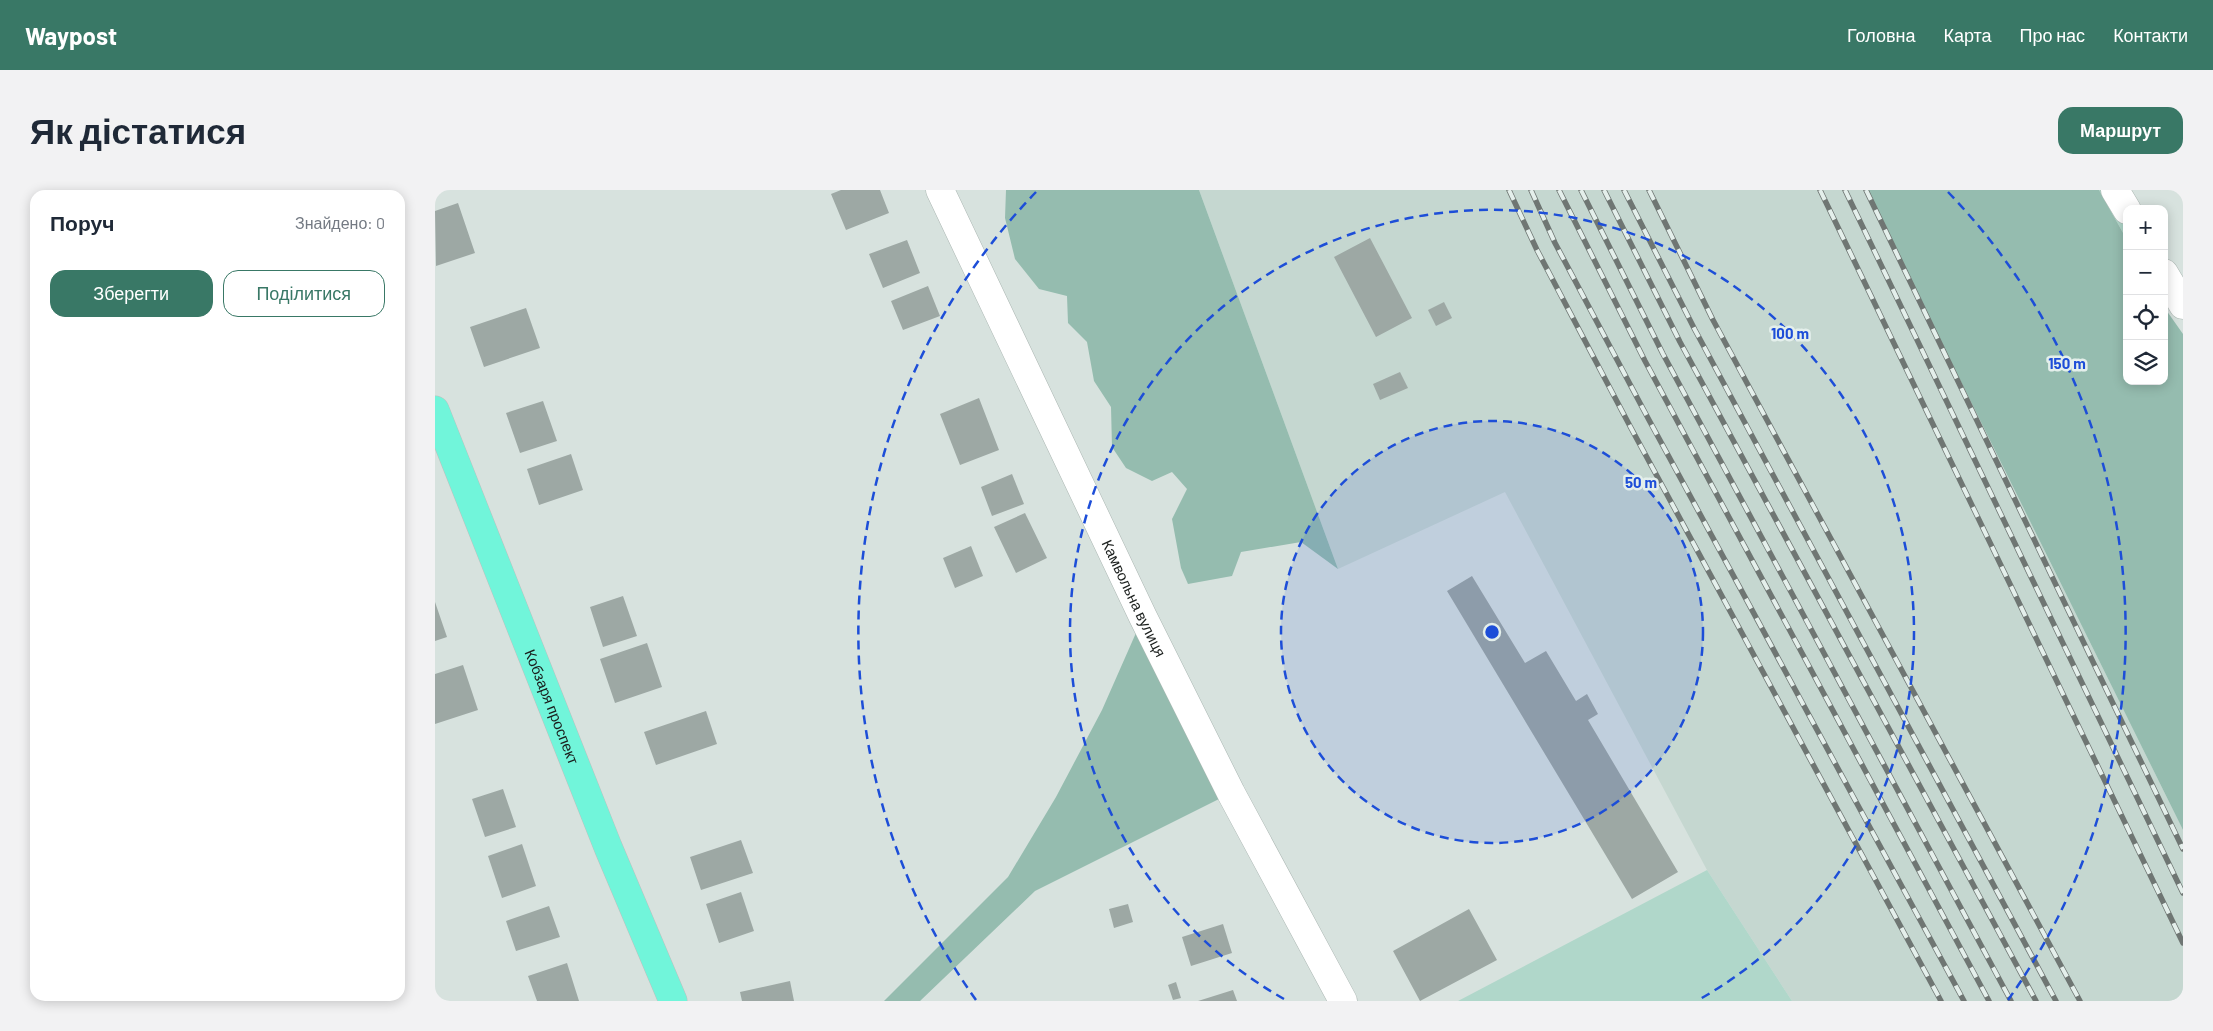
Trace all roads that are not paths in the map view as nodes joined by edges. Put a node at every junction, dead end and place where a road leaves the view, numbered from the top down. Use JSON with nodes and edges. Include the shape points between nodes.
{"nodes":[{"id":1,"x":939,"y":190,"type":"edge"},
{"id":2,"x":2115,"y":190,"type":"edge"},
{"id":3,"x":2124,"y":205,"type":"edge"},
{"id":4,"x":2168,"y":280,"type":"edge"},
{"id":5,"x":2183,"y":305,"type":"edge"},
{"id":6,"x":435,"y":410,"type":"edge"},
{"id":7,"x":673,"y":1001,"type":"edge"},
{"id":8,"x":1343,"y":1001,"type":"edge"}],
"edges":[{"from":1,"to":8,"type":"street","name":"Камвольна вулиця","via":[[1231,793]]},
{"from":2,"to":3,"type":"street"},
{"from":4,"to":5,"type":"street"},
{"from":6,"to":7,"type":"main road","name":"Кобзаря проспект","via":[[608,847]]}]}
